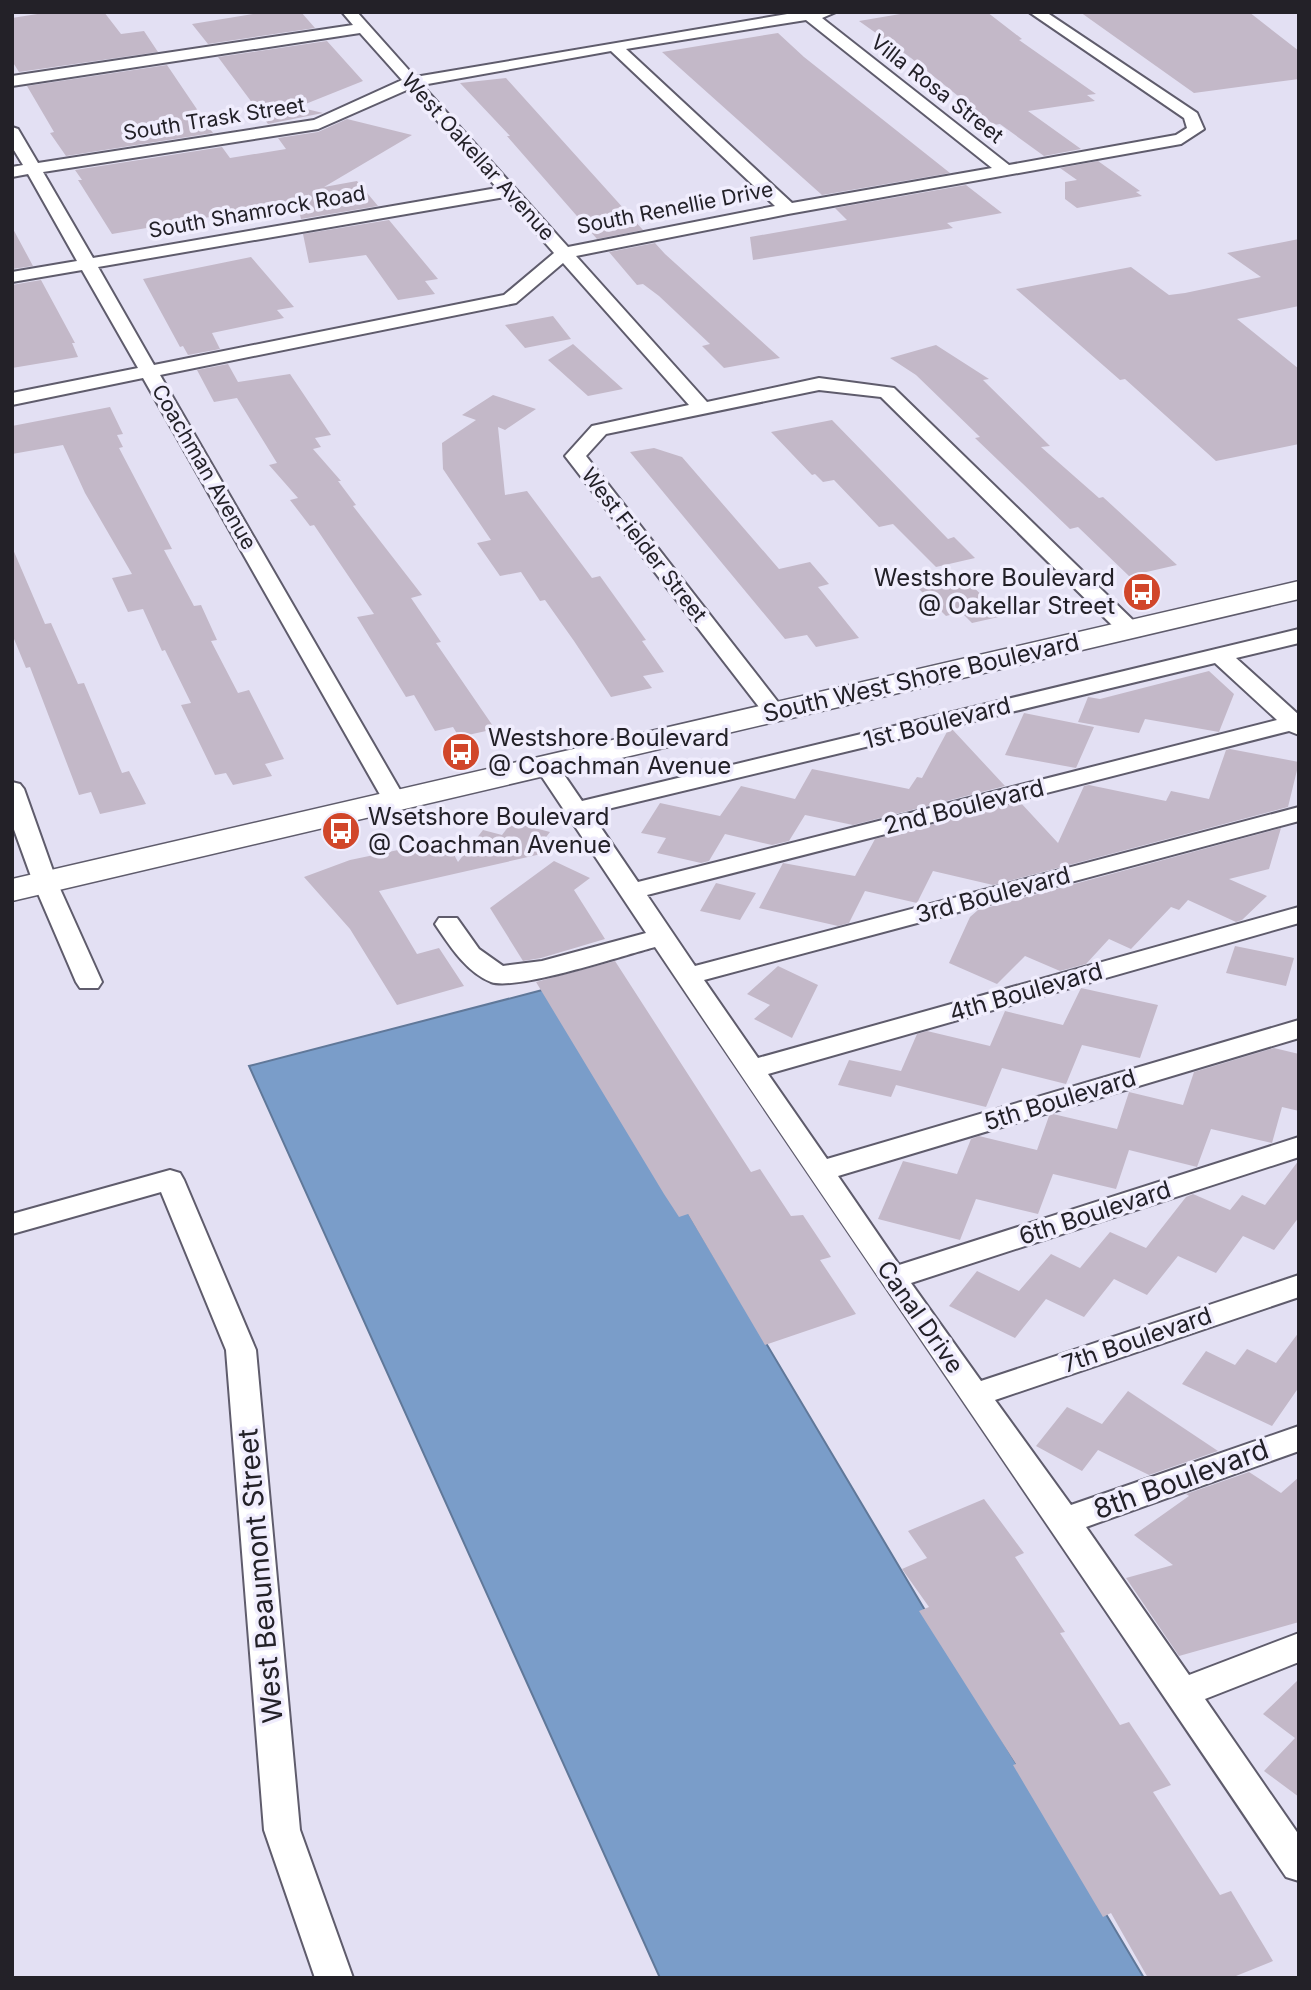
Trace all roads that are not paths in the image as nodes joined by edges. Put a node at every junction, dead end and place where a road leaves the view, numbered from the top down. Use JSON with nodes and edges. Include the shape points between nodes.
{"nodes":[{"id":1,"x":349,"y":12,"type":"edge"},
{"id":2,"x":829,"y":12,"type":"edge"},
{"id":3,"x":1036,"y":12,"type":"edge"},
{"id":4,"x":809,"y":15,"type":"junction"},
{"id":5,"x":363,"y":28,"type":"junction"},
{"id":6,"x":614,"y":46,"type":"junction"},
{"id":7,"x":12,"y":81,"type":"edge"},
{"id":8,"x":411,"y":82,"type":"junction"},
{"id":9,"x":12,"y":132,"type":"edge"},
{"id":10,"x":34,"y":169,"type":"junction"},
{"id":11,"x":1005,"y":170,"type":"junction"},
{"id":12,"x":12,"y":172,"type":"edge"},
{"id":13,"x":509,"y":191,"type":"junction"},
{"id":14,"x":788,"y":209,"type":"junction"},
{"id":15,"x":564,"y":253,"type":"junction"},
{"id":16,"x":88,"y":264,"type":"junction"},
{"id":17,"x":12,"y":277,"type":"edge"},
{"id":18,"x":150,"y":373,"type":"junction"},
{"id":19,"x":12,"y":399,"type":"edge"},
{"id":20,"x":702,"y":408,"type":"junction"},
{"id":21,"x":1299,"y":590,"type":"edge"},
{"id":22,"x":1131,"y":631,"type":"junction"},
{"id":23,"x":1299,"y":636,"type":"edge"},
{"id":24,"x":1220,"y":655,"type":"junction"},
{"id":25,"x":774,"y":711,"type":"junction"},
{"id":26,"x":1297,"y":724,"type":"edge"},
{"id":27,"x":546,"y":765,"type":"junction"},
{"id":28,"x":12,"y":789,"type":"edge"},
{"id":29,"x":395,"y":802,"type":"junction"},
{"id":30,"x":571,"y":804,"type":"junction"},
{"id":31,"x":1299,"y":814,"type":"edge"},
{"id":32,"x":29,"y":886,"type":"edge"},
{"id":33,"x":629,"y":892,"type":"junction"},
{"id":34,"x":1299,"y":915,"type":"edge"},
{"id":35,"x":448,"y":924,"type":"dead end"},
{"id":36,"x":661,"y":937,"type":"junction"},
{"id":37,"x":688,"y":976,"type":"junction"},
{"id":38,"x":89,"y":982,"type":"dead end"},
{"id":39,"x":1299,"y":1029,"type":"edge"},
{"id":40,"x":752,"y":1069,"type":"junction"},
{"id":41,"x":1299,"y":1147,"type":"edge"},
{"id":42,"x":821,"y":1171,"type":"junction"},
{"id":43,"x":170,"y":1180,"type":"joint"},
{"id":44,"x":12,"y":1224,"type":"edge"},
{"id":45,"x":892,"y":1278,"type":"junction"},
{"id":46,"x":1299,"y":1286,"type":"edge"},
{"id":47,"x":974,"y":1395,"type":"junction"},
{"id":48,"x":1299,"y":1438,"type":"edge"},
{"id":49,"x":1064,"y":1521,"type":"junction"},
{"id":50,"x":1299,"y":1647,"type":"edge"},
{"id":51,"x":1182,"y":1693,"type":"junction"},
{"id":52,"x":1299,"y":1865,"type":"edge"},
{"id":53,"x":334,"y":1978,"type":"edge"}],
"edges":[{"from":1,"to":5,"type":"street","name":"West Oakellar Avenue"},
{"from":2,"to":4,"type":"street","name":"South Trask Street"},
{"from":3,"to":11,"type":"street","name":"South Renellie Drive","via":[[1191,116],[1196,129],[1181,139]]},
{"from":4,"to":6,"type":"street","name":"South Trask Street"},
{"from":4,"to":11,"type":"street","name":"Villa Rosa Street"},
{"from":5,"to":7,"type":"street"},
{"from":5,"to":8,"type":"street","name":"West Oakellar Avenue"},
{"from":6,"to":8,"type":"street","name":"South Trask Street"},
{"from":6,"to":14,"type":"street"},
{"from":8,"to":10,"type":"street","name":"South Trask Street","via":[[318,124]]},
{"from":8,"to":13,"type":"street","name":"West Oakellar Avenue"},
{"from":9,"to":10,"type":"street","name":"Coachman Avenue"},
{"from":10,"to":12,"type":"street","name":"South Trask Street"},
{"from":10,"to":16,"type":"street","name":"Coachman Avenue"},
{"from":11,"to":14,"type":"street","name":"South Renellie Drive"},
{"from":13,"to":15,"type":"street","name":"West Oakellar Avenue"},
{"from":13,"to":16,"type":"street","name":"South Shamrock Road"},
{"from":14,"to":15,"type":"street","name":"South Renellie Drive"},
{"from":15,"to":18,"type":"street","name":"South Renellie Drive","via":[[510,299]]},
{"from":15,"to":20,"type":"street","name":"West Oakellar Avenue"},
{"from":16,"to":17,"type":"street","name":"South Shamrock Road"},
{"from":16,"to":18,"type":"street","name":"Coachman Avenue"},
{"from":18,"to":19,"type":"street","name":"South Renellie Drive"},
{"from":18,"to":29,"type":"street","name":"Coachman Avenue"},
{"from":20,"to":22,"type":"street","via":[[819,384],[887,392]]},
{"from":20,"to":25,"type":"street","name":"West Fielder Street","via":[[599,430],[575,456]]},
{"from":21,"to":22,"type":"street","name":"South West Shore Boulevard"},
{"from":22,"to":25,"type":"street","name":"South West Shore Boulevard"},
{"from":23,"to":24,"type":"street","name":"1st Boulevard"},
{"from":24,"to":26,"type":"street"},
{"from":24,"to":30,"type":"street","name":"1st Boulevard"},
{"from":25,"to":27,"type":"street","name":"South West Shore Boulevard"},
{"from":26,"to":33,"type":"street","name":"2nd Boulevard"},
{"from":27,"to":29,"type":"street","name":"South West Shore Boulevard"},
{"from":27,"to":30,"type":"street","name":"Canal Drive"},
{"from":28,"to":32,"type":"street"},
{"from":29,"to":32,"type":"street","name":"South West Shore Boulevard"},
{"from":30,"to":33,"type":"street","name":"Canal Drive"},
{"from":31,"to":37,"type":"street","name":"3rd Boulevard"},
{"from":32,"to":38,"type":"street"},
{"from":33,"to":36,"type":"street","name":"Canal Drive"},
{"from":34,"to":40,"type":"street","name":"4th Boulevard"},
{"from":35,"to":36,"type":"street","via":[[470,956],[498,975],[542,969]]},
{"from":36,"to":37,"type":"street","name":"Canal Drive"},
{"from":37,"to":40,"type":"street","name":"Canal Drive"},
{"from":39,"to":42,"type":"street","name":"5th Boulevard"},
{"from":40,"to":42,"type":"street","name":"Canal Drive"},
{"from":41,"to":45,"type":"street","name":"6th Boulevard"},
{"from":42,"to":45,"type":"street","name":"Canal Drive"},
{"from":43,"to":44,"type":"street"},
{"from":43,"to":53,"type":"street","name":"West Beaumont Street","via":[[241,1350],[282,1829]]},
{"from":45,"to":47,"type":"street","name":"Canal Drive"},
{"from":46,"to":47,"type":"street","name":"7th Boulevard"},
{"from":47,"to":49,"type":"street","name":"Canal Drive"},
{"from":48,"to":49,"type":"street","name":"8th Boulevard"},
{"from":49,"to":51,"type":"street","name":"Canal Drive"},
{"from":50,"to":51,"type":"street"},
{"from":51,"to":52,"type":"street","name":"Canal Drive"}]}
